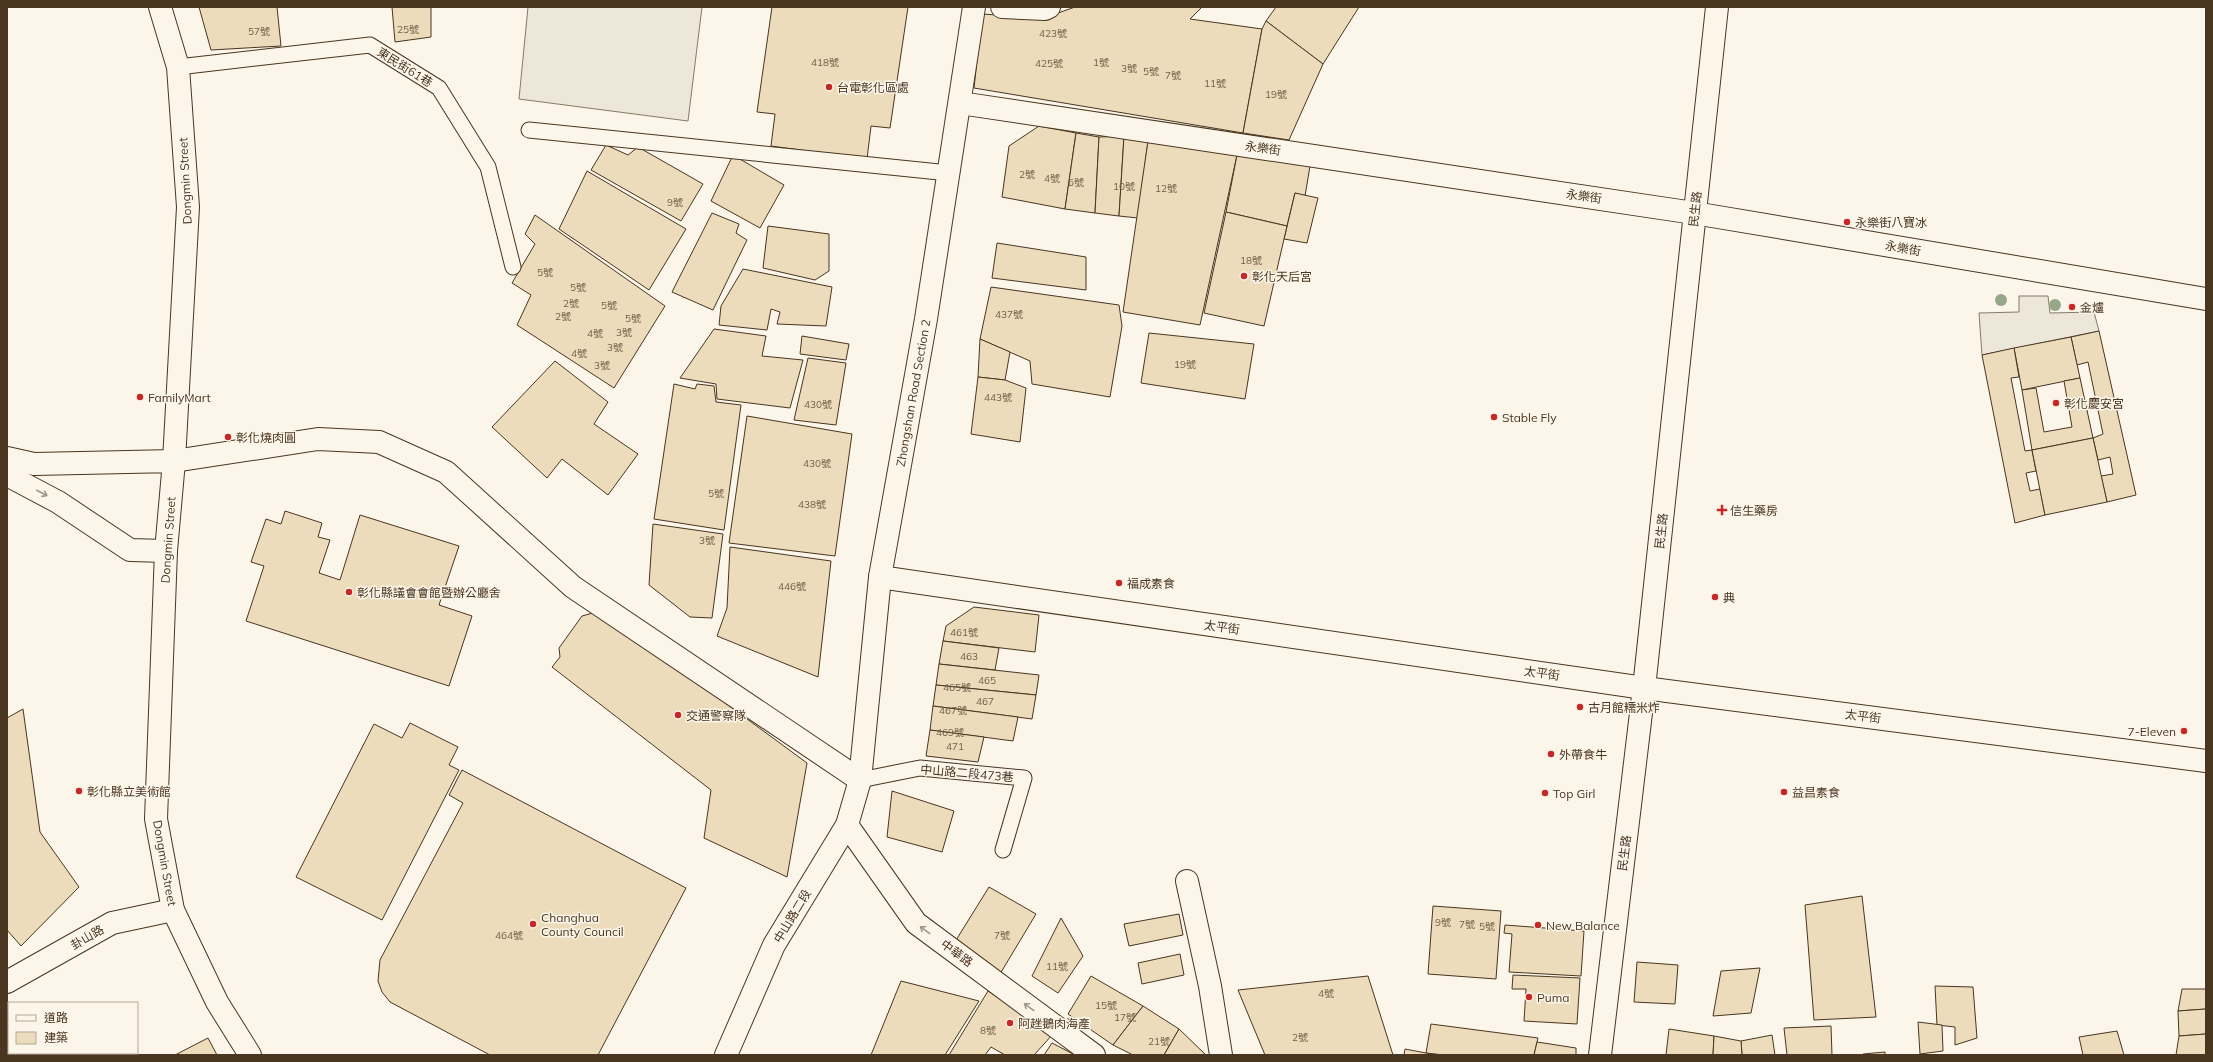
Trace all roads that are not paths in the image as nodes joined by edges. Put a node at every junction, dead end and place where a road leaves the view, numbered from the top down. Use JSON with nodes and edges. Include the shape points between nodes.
{"nodes":[{"id":1,"x":160,"y":7,"type":"edge"},
{"id":2,"x":974,"y":7,"type":"edge"},
{"id":3,"x":1002,"y":7,"type":"edge"},
{"id":4,"x":1049,"y":7,"type":"edge"},
{"id":5,"x":1717,"y":7,"type":"edge"},
{"id":6,"x":178,"y":67,"type":"junction"},
{"id":7,"x":960,"y":103,"type":"junction"},
{"id":8,"x":529,"y":130,"type":"dead end"},
{"id":9,"x":949,"y":173,"type":"junction"},
{"id":10,"x":1694,"y":213,"type":"junction"},
{"id":11,"x":513,"y":266,"type":"dead end"},
{"id":12,"x":2206,"y":299,"type":"edge"},
{"id":13,"x":7,"y":458,"type":"edge"},
{"id":14,"x":174,"y":461,"type":"junction"},
{"id":15,"x":7,"y":476,"type":"edge"},
{"id":16,"x":166,"y":551,"type":"junction"},
{"id":17,"x":880,"y":577,"type":"junction"},
{"id":18,"x":1644,"y":688,"type":"junction"},
{"id":19,"x":2206,"y":761,"type":"edge"},
{"id":20,"x":860,"y":780,"type":"junction"},
{"id":21,"x":847,"y":825,"type":"junction"},
{"id":22,"x":1003,"y":850,"type":"dead end"},
{"id":23,"x":1187,"y":881,"type":"dead end"},
{"id":24,"x":173,"y":910,"type":"junction"},
{"id":25,"x":7,"y":982,"type":"edge"},
{"id":26,"x":250,"y":1055,"type":"edge"},
{"id":27,"x":726,"y":1055,"type":"edge"},
{"id":28,"x":1094,"y":1055,"type":"edge"},
{"id":29,"x":1222,"y":1055,"type":"edge"},
{"id":30,"x":1600,"y":1055,"type":"edge"}],
"edges":[{"from":1,"to":6,"type":"street","name":"Dongmin Street"},
{"from":2,"to":7,"type":"street","name":"Zhongshan Road Section 2"},
{"from":3,"to":4,"type":"street"},
{"from":5,"to":10,"type":"street","name":"民生路"},
{"from":6,"to":11,"type":"lane","name":"東民街61巷","via":[[370,45],[439,88],[488,167]]},
{"from":6,"to":14,"type":"street","name":"Dongmin Street","via":[[188,207]]},
{"from":7,"to":9,"type":"street","name":"Zhongshan Road Section 2"},
{"from":7,"to":10,"type":"street","name":"永樂街"},
{"from":8,"to":9,"type":"lane"},
{"from":9,"to":17,"type":"street","name":"Zhongshan Road Section 2"},
{"from":10,"to":12,"type":"street","name":"永樂街"},
{"from":10,"to":18,"type":"street","name":"民生路"},
{"from":13,"to":14,"type":"street","via":[[34,464]]},
{"from":14,"to":16,"type":"street","name":"Dongmin Street"},
{"from":14,"to":20,"type":"street","via":[[318,439],[379,442],[446,472],[573,587]]},
{"from":15,"to":16,"type":"street","one_way":true,"via":[[58,502],[130,550]]},
{"from":16,"to":24,"type":"street","name":"Dongmin Street","via":[[156,818]]},
{"from":17,"to":18,"type":"street","name":"太平街"},
{"from":17,"to":20,"type":"street","name":"Zhongshan Road Section 2"},
{"from":18,"to":19,"type":"street","name":"太平街"},
{"from":18,"to":30,"type":"street","name":"民生路"},
{"from":20,"to":21,"type":"street","name":"中山路二段"},
{"from":20,"to":22,"type":"lane","name":"中山路二段473巷","via":[[920,768],[1024,778]]},
{"from":21,"to":27,"type":"street","name":"中山路二段","via":[[774,945]]},
{"from":28,"to":21,"type":"street","name":"中華路","one_way":true,"via":[[916,923]]},
{"from":23,"to":29,"type":"street"},
{"from":24,"to":25,"type":"street","name":"卦山路","via":[[112,922]]},
{"from":24,"to":26,"type":"street","name":"Dongmin Street","via":[[217,1002]]}]}
